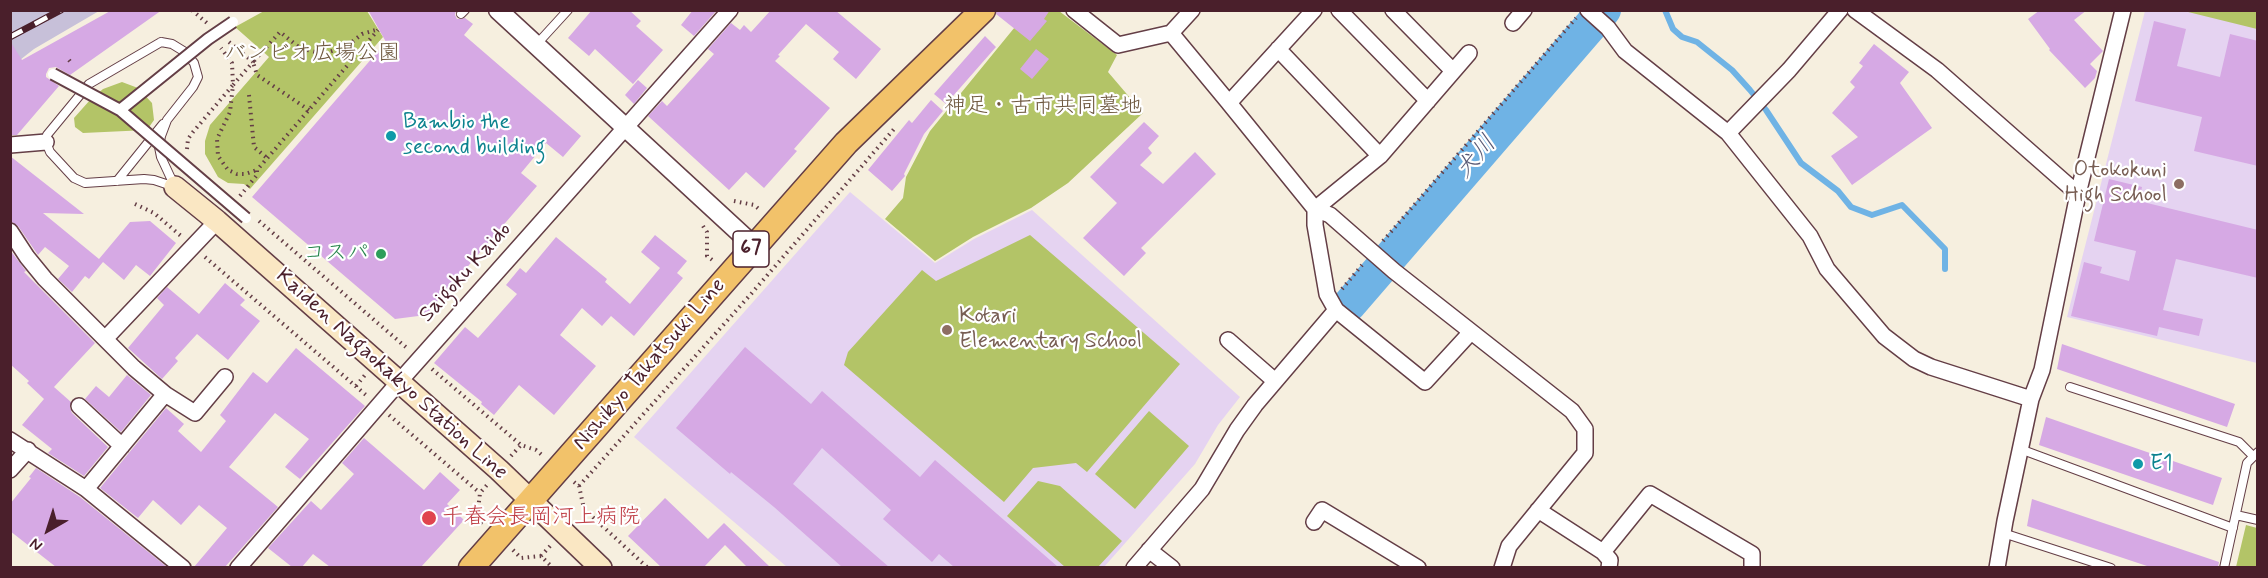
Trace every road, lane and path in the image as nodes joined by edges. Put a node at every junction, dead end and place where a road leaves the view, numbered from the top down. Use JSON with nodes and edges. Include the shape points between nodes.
{"nodes":[{"id":1,"x":192,"y":10,"type":"edge"},
{"id":2,"x":498,"y":10,"type":"edge"},
{"id":3,"x":568,"y":10,"type":"edge"},
{"id":4,"x":730,"y":10,"type":"edge"},
{"id":5,"x":983,"y":10,"type":"edge"},
{"id":6,"x":1074,"y":10,"type":"edge"},
{"id":7,"x":1192,"y":10,"type":"edge"},
{"id":8,"x":1314,"y":10,"type":"edge"},
{"id":9,"x":1340,"y":10,"type":"edge"},
{"id":10,"x":1394,"y":10,"type":"edge"},
{"id":11,"x":1524,"y":10,"type":"edge"},
{"id":12,"x":1840,"y":10,"type":"edge"},
{"id":13,"x":1855,"y":10,"type":"edge"},
{"id":14,"x":2123,"y":10,"type":"edge"},
{"id":15,"x":1586,"y":11,"type":"edge"},
{"id":16,"x":233,"y":22,"type":"dead end"},
{"id":17,"x":1513,"y":23,"type":"dead end"},
{"id":18,"x":216,"y":30,"type":"dead end"},
{"id":19,"x":1171,"y":33,"type":"junction"},
{"id":20,"x":223,"y":37,"type":"dead end"},
{"id":21,"x":215,"y":44,"type":"dead end"},
{"id":22,"x":536,"y":45,"type":"junction"},
{"id":23,"x":1278,"y":49,"type":"junction"},
{"id":24,"x":1469,"y":53,"type":"dead end"},
{"id":25,"x":253,"y":62,"type":"junction"},
{"id":26,"x":1453,"y":72,"type":"junction"},
{"id":27,"x":53,"y":74,"type":"dead end"},
{"id":28,"x":233,"y":84,"type":"junction"},
{"id":29,"x":249,"y":95,"type":"dead end"},
{"id":30,"x":1428,"y":101,"type":"junction"},
{"id":31,"x":1229,"y":103,"type":"junction"},
{"id":32,"x":120,"y":110,"type":"junction"},
{"id":33,"x":309,"y":110,"type":"junction"},
{"id":34,"x":167,"y":120,"type":"junction"},
{"id":35,"x":626,"y":127,"type":"junction"},
{"id":36,"x":894,"y":129,"type":"dead end"},
{"id":37,"x":1728,"y":134,"type":"junction"},
{"id":38,"x":46,"y":142,"type":"junction"},
{"id":39,"x":10,"y":146,"type":"edge"},
{"id":40,"x":189,"y":156,"type":"dead end"},
{"id":41,"x":1380,"y":156,"type":"junction"},
{"id":42,"x":267,"y":158,"type":"junction"},
{"id":43,"x":256,"y":170,"type":"junction"},
{"id":44,"x":117,"y":181,"type":"junction"},
{"id":45,"x":175,"y":188,"type":"junction"},
{"id":46,"x":2078,"y":194,"type":"junction"},
{"id":47,"x":236,"y":201,"type":"dead end"},
{"id":48,"x":135,"y":204,"type":"dead end"},
{"id":49,"x":1315,"y":209,"type":"junction"},
{"id":50,"x":250,"y":217,"type":"joint"},
{"id":51,"x":217,"y":221,"type":"junction"},
{"id":52,"x":10,"y":231,"type":"edge"},
{"id":53,"x":271,"y":239,"type":"dead end"},
{"id":54,"x":281,"y":240,"type":"junction"},
{"id":55,"x":193,"y":246,"type":"junction"},
{"id":56,"x":754,"y":246,"type":"junction"},
{"id":57,"x":1375,"y":254,"type":"junction"},
{"id":58,"x":1334,"y":306,"type":"junction"},
{"id":59,"x":1471,"y":332,"type":"junction"},
{"id":60,"x":105,"y":339,"type":"junction"},
{"id":61,"x":1228,"y":340,"type":"dead end"},
{"id":62,"x":420,"y":359,"type":"junction"},
{"id":63,"x":225,"y":377,"type":"dead end"},
{"id":64,"x":1275,"y":381,"type":"junction"},
{"id":65,"x":399,"y":382,"type":"junction"},
{"id":66,"x":2070,"y":387,"type":"dead end"},
{"id":67,"x":165,"y":394,"type":"junction"},
{"id":68,"x":2031,"y":399,"type":"junction"},
{"id":69,"x":79,"y":406,"type":"dead end"},
{"id":70,"x":378,"y":406,"type":"junction"},
{"id":71,"x":10,"y":440,"type":"edge"},
{"id":72,"x":122,"y":446,"type":"junction"},
{"id":73,"x":2020,"y":449,"type":"junction"},
{"id":74,"x":28,"y":450,"type":"junction"},
{"id":75,"x":2255,"y":454,"type":"edge"},
{"id":76,"x":559,"y":469,"type":"junction"},
{"id":77,"x":10,"y":470,"type":"edge"},
{"id":78,"x":579,"y":486,"type":"junction"},
{"id":79,"x":86,"y":489,"type":"junction"},
{"id":80,"x":480,"y":493,"type":"dead end"},
{"id":81,"x":531,"y":500,"type":"junction"},
{"id":82,"x":1538,"y":510,"type":"junction"},
{"id":83,"x":2236,"y":515,"type":"junction"},
{"id":84,"x":2258,"y":520,"type":"edge"},
{"id":85,"x":1314,"y":522,"type":"dead end"},
{"id":86,"x":2233,"y":528,"type":"junction"},
{"id":87,"x":2003,"y":532,"type":"junction"},
{"id":88,"x":1149,"y":550,"type":"junction"},
{"id":89,"x":1603,"y":552,"type":"junction"},
{"id":90,"x":183,"y":567,"type":"edge"},
{"id":91,"x":238,"y":567,"type":"edge"},
{"id":92,"x":471,"y":567,"type":"edge"},
{"id":93,"x":601,"y":567,"type":"edge"},
{"id":94,"x":648,"y":567,"type":"edge"},
{"id":95,"x":1134,"y":567,"type":"edge"},
{"id":96,"x":1172,"y":567,"type":"edge"},
{"id":97,"x":1418,"y":567,"type":"edge"},
{"id":98,"x":1502,"y":567,"type":"edge"},
{"id":99,"x":1609,"y":567,"type":"edge"},
{"id":100,"x":1752,"y":567,"type":"edge"},
{"id":101,"x":1997,"y":567,"type":"edge"},
{"id":102,"x":2110,"y":567,"type":"edge"},
{"id":103,"x":2224,"y":567,"type":"edge"}],
"edges":[{"from":1,"to":18,"type":"path"},
{"from":2,"to":22,"type":"street"},
{"from":3,"to":22,"type":"lane"},
{"from":4,"to":35,"type":"street","name":"Saigoku Kaido"},
{"from":5,"to":56,"type":"main road","name":"Nishikyo Takatsuki Line","number":"67","via":[[846,144]]},
{"from":6,"to":19,"type":"street","via":[[1118,45]]},
{"from":7,"to":19,"type":"street"},
{"from":8,"to":23,"type":"street"},
{"from":9,"to":30,"type":"street"},
{"from":10,"to":26,"type":"street"},
{"from":11,"to":17,"type":"street"},
{"from":12,"to":37,"type":"street"},
{"from":13,"to":46,"type":"street","via":[[1937,70]]},
{"from":14,"to":46,"type":"street"},
{"from":15,"to":37,"type":"street","via":[[1608,28],[1625,51]]},
{"from":15,"to":57,"type":"path"},
{"from":16,"to":32,"type":"street","bridge":true},
{"from":19,"to":31,"type":"street"},
{"from":20,"to":25,"type":"path"},
{"from":21,"to":28,"type":"path","via":[[228,56],[234,70]]},
{"from":22,"to":35,"type":"street"},
{"from":23,"to":31,"type":"street"},
{"from":23,"to":41,"type":"street"},
{"from":24,"to":26,"type":"street"},
{"from":25,"to":28,"type":"path"},
{"from":25,"to":33,"type":"path","via":[[257,75]]},
{"from":25,"to":33,"type":"path","via":[[280,32],[300,48],[319,53],[338,50],[362,34],[379,29]]},
{"from":26,"to":30,"type":"street"},
{"from":27,"to":32,"type":"street","bridge":true},
{"from":28,"to":40,"type":"path","via":[[193,132],[186,146]]},
{"from":28,"to":43,"type":"path","via":[[230,112],[217,139],[218,156],[228,170],[237,174]]},
{"from":29,"to":42,"type":"path","via":[[254,147]]},
{"from":30,"to":41,"type":"street"},
{"from":31,"to":49,"type":"street"},
{"from":32,"to":50,"type":"street","bridge":true},
{"from":33,"to":42,"type":"path"},
{"from":34,"to":38,"type":"lane","via":[[198,77],[185,52],[161,42],[89,84],[51,129]]},
{"from":34,"to":44,"type":"lane"},
{"from":34,"to":45,"type":"lane","via":[[159,147]]},
{"from":35,"to":56,"type":"street"},
{"from":35,"to":62,"type":"street","name":"Saigoku Kaido"},
{"from":36,"to":78,"type":"path"},
{"from":37,"to":68,"type":"street","via":[[1810,236],[1827,269],[1884,336],[1940,371]]},
{"from":38,"to":39,"type":"street"},
{"from":38,"to":44,"type":"lane","via":[[50,153],[79,181]]},
{"from":41,"to":49,"type":"street"},
{"from":42,"to":43,"type":"path"},
{"from":43,"to":47,"type":"path","via":[[257,175]]},
{"from":44,"to":45,"type":"lane","via":[[154,180]]},
{"from":45,"to":51,"type":"main road","name":"Kaiden Nagaokakyo Station Line"},
{"from":46,"to":68,"type":"street","via":[[2042,370]]},
{"from":48,"to":55,"type":"path","via":[[154,213]]},
{"from":49,"to":57,"type":"street","via":[[1330,215]]},
{"from":49,"to":58,"type":"street","via":[[1327,294]]},
{"from":50,"to":54,"type":"path"},
{"from":51,"to":55,"type":"street"},
{"from":51,"to":65,"type":"main road","name":"Kaiden Nagaokakyo Station Line"},
{"from":52,"to":60,"type":"street","via":[[45,279]]},
{"from":53,"to":54,"type":"path"},
{"from":54,"to":62,"type":"path"},
{"from":55,"to":60,"type":"street"},
{"from":55,"to":70,"type":"path"},
{"from":56,"to":76,"type":"main road","name":"Nishikyo Takatsuki Line","number":"67"},
{"from":57,"to":58,"type":"path"},
{"from":57,"to":59,"type":"street"},
{"from":58,"to":59,"type":"street","via":[[1425,382]]},
{"from":58,"to":64,"type":"street"},
{"from":59,"to":82,"type":"street","via":[[1572,411],[1585,429],[1585,453]]},
{"from":60,"to":67,"type":"street"},
{"from":61,"to":64,"type":"street"},
{"from":62,"to":65,"type":"street","name":"Saigoku Kaido"},
{"from":62,"to":76,"type":"path","via":[[521,445],[536,450]]},
{"from":63,"to":67,"type":"street","via":[[195,413]]},
{"from":64,"to":88,"type":"street","via":[[1237,430],[1202,489]]},
{"from":65,"to":70,"type":"street","name":"Saigoku Kaido"},
{"from":65,"to":81,"type":"main road","name":"Kaiden Nagaokakyo Station Line"},
{"from":66,"to":75,"type":"lane","via":[[2239,442]]},
{"from":67,"to":72,"type":"street"},
{"from":68,"to":73,"type":"street"},
{"from":69,"to":72,"type":"street"},
{"from":70,"to":80,"type":"path"},
{"from":70,"to":91,"type":"street","name":"Saigoku Kaido"},
{"from":71,"to":74,"type":"street"},
{"from":72,"to":79,"type":"street"},
{"from":73,"to":86,"type":"lane"},
{"from":73,"to":87,"type":"street"},
{"from":74,"to":77,"type":"street"},
{"from":74,"to":79,"type":"street"},
{"from":75,"to":83,"type":"lane","via":[[2247,463]]},
{"from":76,"to":78,"type":"path"},
{"from":76,"to":81,"type":"main road","name":"Nishikyo Takatsuki Line","number":"67"},
{"from":78,"to":94,"type":"path","via":[[584,509]]},
{"from":79,"to":90,"type":"street"},
{"from":81,"to":92,"type":"main road","name":"Nishikyo Takatsuki Line","number":"67"},
{"from":81,"to":93,"type":"main road","name":"Kaiden Nagaokakyo Station Line"},
{"from":82,"to":89,"type":"street"},
{"from":82,"to":98,"type":"street","via":[[1509,546]]},
{"from":83,"to":84,"type":"lane"},
{"from":83,"to":86,"type":"lane"},
{"from":85,"to":97,"type":"street","via":[[1322,510]]},
{"from":86,"to":103,"type":"lane"},
{"from":87,"to":101,"type":"street"},
{"from":87,"to":102,"type":"lane"},
{"from":88,"to":95,"type":"street"},
{"from":88,"to":96,"type":"street"},
{"from":89,"to":99,"type":"street","via":[[1610,560]]},
{"from":89,"to":100,"type":"street","via":[[1650,494],[1752,554]]}]}
